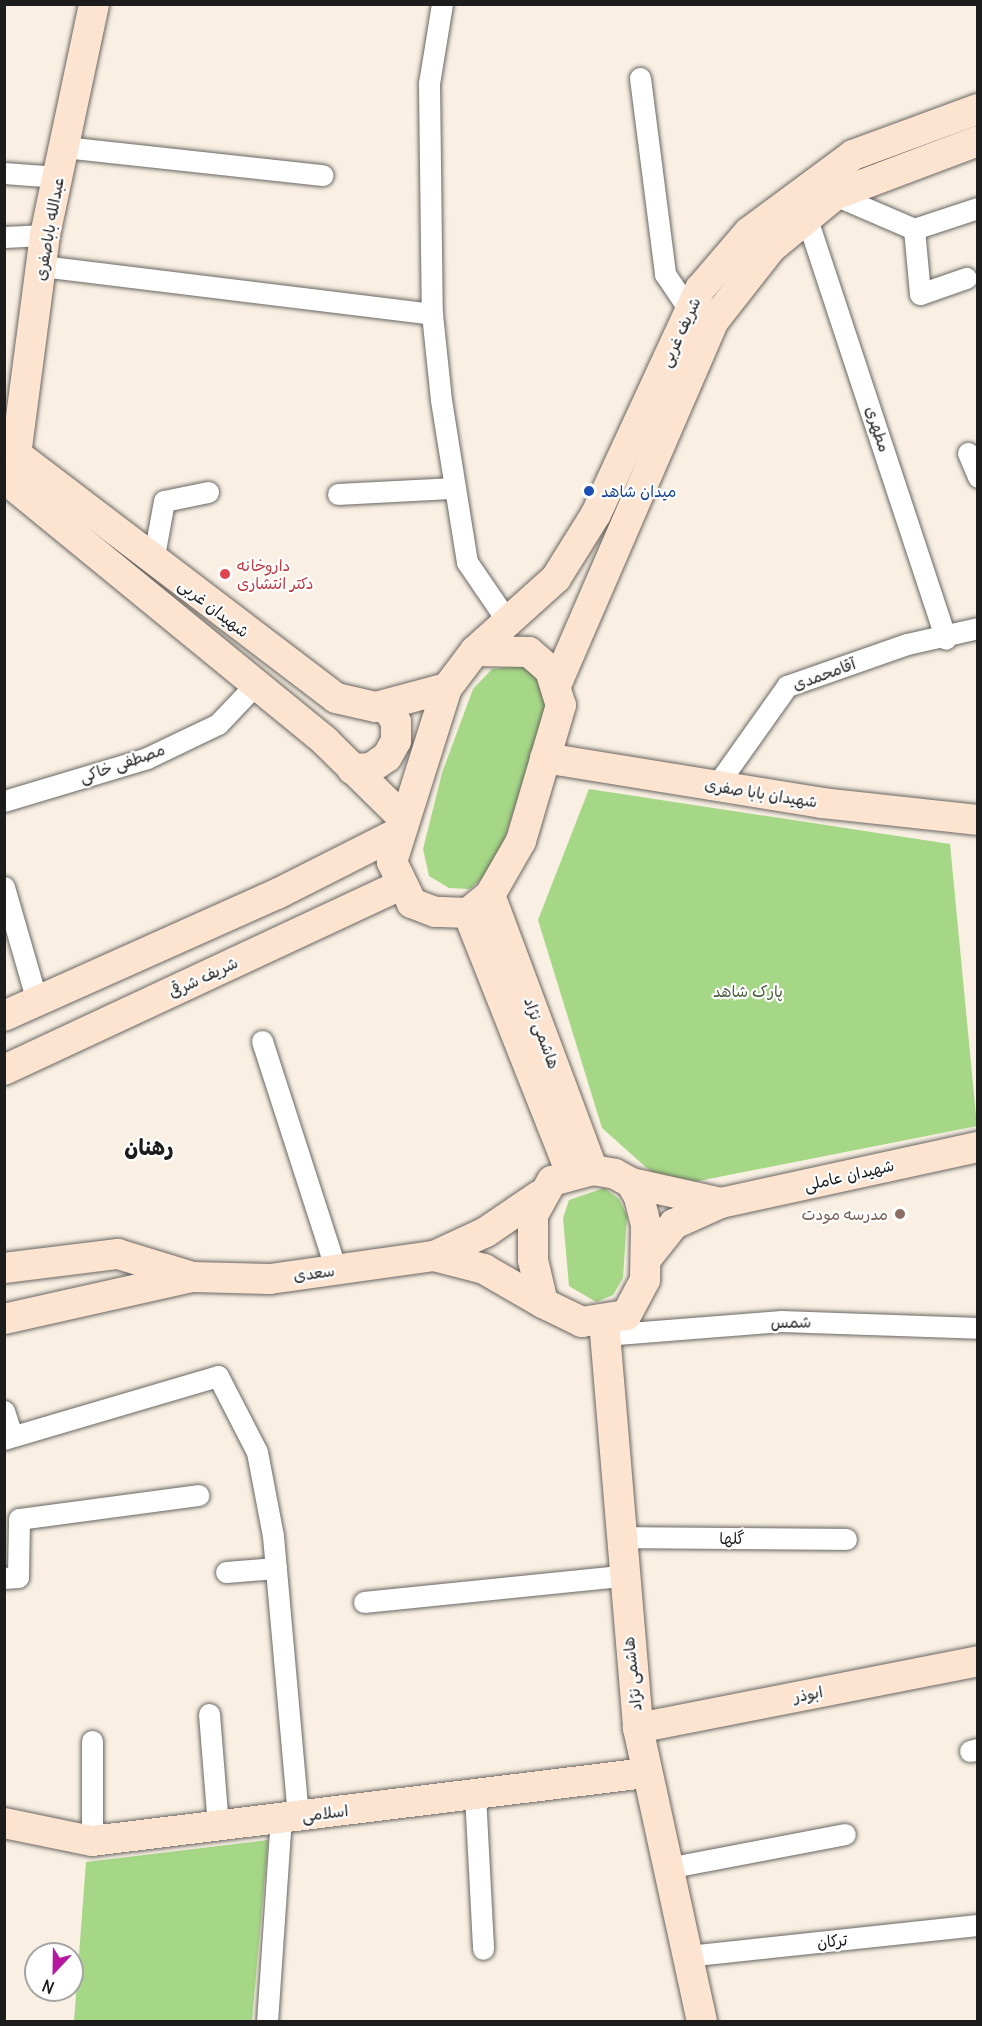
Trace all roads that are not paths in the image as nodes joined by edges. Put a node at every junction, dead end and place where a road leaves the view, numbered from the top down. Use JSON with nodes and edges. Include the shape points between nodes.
{"nodes":[{"id":1,"x":94,"y":4,"type":"edge"},
{"id":2,"x":442,"y":4,"type":"edge"},
{"id":3,"x":640,"y":78,"type":"dead end"},
{"id":4,"x":978,"y":109,"type":"edge"},
{"id":5,"x":978,"y":141,"type":"edge"},
{"id":6,"x":64,"y":147,"type":"junction"},
{"id":7,"x":4,"y":173,"type":"edge"},
{"id":8,"x":322,"y":175,"type":"dead end"},
{"id":9,"x":58,"y":177,"type":"junction"},
{"id":10,"x":835,"y":195,"type":"junction"},
{"id":11,"x":978,"y":208,"type":"edge"},
{"id":12,"x":807,"y":219,"type":"junction"},
{"id":13,"x":914,"y":229,"type":"junction"},
{"id":14,"x":45,"y":235,"type":"junction"},
{"id":15,"x":4,"y":237,"type":"edge"},
{"id":16,"x":42,"y":266,"type":"junction"},
{"id":17,"x":966,"y":278,"type":"dead end"},
{"id":18,"x":690,"y":311,"type":"junction"},
{"id":19,"x":432,"y":314,"type":"junction"},
{"id":20,"x":968,"y":453,"type":"dead end"},
{"id":21,"x":8,"y":459,"type":"edge"},
{"id":22,"x":978,"y":477,"type":"edge"},
{"id":23,"x":454,"y":488,"type":"junction"},
{"id":24,"x":208,"y":492,"type":"dead end"},
{"id":25,"x":339,"y":494,"type":"dead end"},
{"id":26,"x":153,"y":561,"type":"junction"},
{"id":27,"x":558,"y":575,"type":"junction"},
{"id":28,"x":594,"y":593,"type":"junction"},
{"id":29,"x":510,"y":625,"type":"junction"},
{"id":30,"x":978,"y":628,"type":"edge"},
{"id":31,"x":946,"y":639,"type":"junction"},
{"id":32,"x":475,"y":651,"type":"junction"},
{"id":33,"x":557,"y":683,"type":"junction"},
{"id":34,"x":256,"y":684,"type":"junction"},
{"id":35,"x":447,"y":688,"type":"junction"},
{"id":36,"x":386,"y":705,"type":"junction"},
{"id":37,"x":545,"y":758,"type":"junction"},
{"id":38,"x":352,"y":769,"type":"junction"},
{"id":39,"x":716,"y":786,"type":"junction"},
{"id":40,"x":4,"y":801,"type":"edge"},
{"id":41,"x":978,"y":820,"type":"edge"},
{"id":42,"x":400,"y":826,"type":"junction"},
{"id":43,"x":401,"y":885,"type":"junction"},
{"id":44,"x":4,"y":886,"type":"edge"},
{"id":45,"x":479,"y":904,"type":"junction"},
{"id":46,"x":37,"y":1001,"type":"junction"},
{"id":47,"x":4,"y":1016,"type":"edge"},
{"id":48,"x":262,"y":1041,"type":"dead end"},
{"id":49,"x":4,"y":1070,"type":"edge"},
{"id":50,"x":978,"y":1147,"type":"edge"},
{"id":51,"x":582,"y":1172,"type":"junction"},
{"id":52,"x":631,"y":1183,"type":"junction"},
{"id":53,"x":540,"y":1195,"type":"junction"},
{"id":54,"x":721,"y":1203,"type":"junction"},
{"id":55,"x":434,"y":1256,"type":"junction"},
{"id":56,"x":646,"y":1259,"type":"junction"},
{"id":57,"x":4,"y":1268,"type":"edge"},
{"id":58,"x":336,"y":1270,"type":"junction"},
{"id":59,"x":192,"y":1277,"type":"junction"},
{"id":60,"x":543,"y":1303,"type":"junction"},
{"id":61,"x":4,"y":1319,"type":"edge"},
{"id":62,"x":604,"y":1328,"type":"junction"},
{"id":63,"x":978,"y":1328,"type":"edge"},
{"id":64,"x":4,"y":1411,"type":"edge"},
{"id":65,"x":8,"y":1437,"type":"edge"},
{"id":66,"x":198,"y":1495,"type":"dead end"},
{"id":67,"x":619,"y":1537,"type":"junction"},
{"id":68,"x":846,"y":1539,"type":"dead end"},
{"id":69,"x":276,"y":1568,"type":"junction"},
{"id":70,"x":226,"y":1572,"type":"dead end"},
{"id":71,"x":622,"y":1576,"type":"junction"},
{"id":72,"x":4,"y":1578,"type":"edge"},
{"id":73,"x":364,"y":1602,"type":"dead end"},
{"id":74,"x":978,"y":1661,"type":"edge"},
{"id":75,"x":209,"y":1714,"type":"dead end"},
{"id":76,"x":638,"y":1728,"type":"junction"},
{"id":77,"x":92,"y":1741,"type":"dead end"},
{"id":78,"x":646,"y":1773,"type":"junction"},
{"id":79,"x":475,"y":1794,"type":"junction"},
{"id":80,"x":289,"y":1817,"type":"junction"},
{"id":81,"x":4,"y":1823,"type":"edge"},
{"id":82,"x":218,"y":1826,"type":"junction"},
{"id":83,"x":845,"y":1834,"type":"dead end"},
{"id":84,"x":92,"y":1841,"type":"junction"},
{"id":85,"x":667,"y":1868,"type":"junction"},
{"id":86,"x":978,"y":1925,"type":"edge"},
{"id":87,"x":483,"y":1949,"type":"dead end"},
{"id":88,"x":687,"y":1956,"type":"junction"},
{"id":89,"x":267,"y":2022,"type":"edge"},
{"id":90,"x":702,"y":2022,"type":"edge"}],
"edges":[{"from":1,"to":6,"type":"main road","name":"عبدالله باباصفری"},
{"from":2,"to":19,"type":"street","via":[[429,83]]},
{"from":3,"to":18,"type":"street","via":[[665,274]]},
{"from":4,"to":18,"type":"main road","name":"شریف غربی","via":[[853,155],[749,232],[700,290]]},
{"from":5,"to":10,"type":"main road","name":"شریف غربی"},
{"from":6,"to":8,"type":"street"},
{"from":6,"to":9,"type":"main road","name":"عبدالله باباصفری"},
{"from":7,"to":9,"type":"street"},
{"from":9,"to":14,"type":"main road","name":"عبدالله باباصفری"},
{"from":10,"to":12,"type":"main road","name":"شریف غربی"},
{"from":10,"to":13,"type":"street"},
{"from":11,"to":13,"type":"street"},
{"from":12,"to":28,"type":"main road","name":"شریف غربی","via":[[771,248],[713,322]]},
{"from":12,"to":31,"type":"street","name":"مطهری"},
{"from":13,"to":17,"type":"street","via":[[920,294]]},
{"from":14,"to":15,"type":"street"},
{"from":14,"to":16,"type":"main road","name":"عبدالله باباصفری"},
{"from":16,"to":19,"type":"street"},
{"from":16,"to":21,"type":"main road","name":"عبدالله باباصفری"},
{"from":18,"to":27,"type":"main road","name":"شریف غربی","via":[[596,514]]},
{"from":19,"to":23,"type":"street"},
{"from":20,"to":22,"type":"street"},
{"from":21,"to":26,"type":"main road","name":"شهیدان غربی"},
{"from":21,"to":34,"type":"main road","name":"شهیدان غربی"},
{"from":23,"to":25,"type":"street"},
{"from":23,"to":29,"type":"street","via":[[467,562]]},
{"from":24,"to":26,"type":"street","via":[[164,501]]},
{"from":26,"to":36,"type":"main road","name":"شهیدان غربی","via":[[336,698]]},
{"from":27,"to":28,"type":"main road","via":[[566,590],[579,597]]},
{"from":27,"to":29,"type":"main road","name":"شریف غربی"},
{"from":28,"to":33,"type":"main road","name":"شریف غربی"},
{"from":29,"to":32,"type":"main road","name":"شریف غربی"},
{"from":30,"to":31,"type":"street","name":"آقامحمدی"},
{"from":31,"to":39,"type":"street","name":"آقامحمدی","via":[[907,644],[787,686]]},
{"from":32,"to":33,"type":"main road","via":[[529,652]]},
{"from":32,"to":35,"type":"main road"},
{"from":33,"to":37,"type":"main road","via":[[561,705]]},
{"from":34,"to":38,"type":"main road","name":"شهیدان غربی"},
{"from":34,"to":40,"type":"street","name":"مصطفی خاکی","via":[[218,724],[147,758]]},
{"from":35,"to":36,"type":"main road","name":"شهیدان غربی"},
{"from":35,"to":42,"type":"main road"},
{"from":36,"to":38,"type":"main road","via":[[396,731],[387,758],[371,768]]},
{"from":37,"to":39,"type":"main road","name":"شهیدان بابا صفری"},
{"from":37,"to":45,"type":"main road","via":[[521,841]]},
{"from":38,"to":42,"type":"main road","name":"شهیدان غربی"},
{"from":39,"to":41,"type":"main road","name":"شهیدان بابا صفری"},
{"from":42,"to":43,"type":"main road","via":[[392,862]]},
{"from":42,"to":46,"type":"main road","via":[[277,894]]},
{"from":43,"to":45,"type":"main road","via":[[412,903],[435,912]]},
{"from":43,"to":49,"type":"main road","name":"شریف شرقی"},
{"from":44,"to":46,"type":"street"},
{"from":45,"to":51,"type":"main road","name":"هاشمی نژاد"},
{"from":46,"to":47,"type":"main road"},
{"from":48,"to":58,"type":"street"},
{"from":50,"to":54,"type":"main road","name":"شهیدان عاملی"},
{"from":51,"to":52,"type":"main road"},
{"from":51,"to":53,"type":"main road","via":[[552,1181]]},
{"from":52,"to":54,"type":"main road","name":"شهیدان عاملی"},
{"from":52,"to":56,"type":"main road","via":[[646,1226]]},
{"from":53,"to":55,"type":"main road","via":[[486,1232]]},
{"from":53,"to":60,"type":"main road","via":[[533,1215],[533,1260]]},
{"from":54,"to":56,"type":"main road","name":"شهیدان عاملی","via":[[674,1224]]},
{"from":55,"to":58,"type":"main road","name":"سعدی"},
{"from":55,"to":60,"type":"main road","via":[[484,1269]]},
{"from":56,"to":62,"type":"main road","via":[[638,1300],[626,1315]]},
{"from":57,"to":59,"type":"main road","name":"سعدی","via":[[118,1254]]},
{"from":58,"to":59,"type":"main road","name":"سعدی","via":[[270,1279]]},
{"from":59,"to":61,"type":"main road","name":"سعدی"},
{"from":60,"to":62,"type":"main road","via":[[559,1315]]},
{"from":62,"to":63,"type":"street","name":"شمس","via":[[781,1322]]},
{"from":62,"to":67,"type":"main road","name":"هاشمی نژاد"},
{"from":64,"to":65,"type":"street"},
{"from":65,"to":69,"type":"street","via":[[218,1376],[257,1452]]},
{"from":66,"to":72,"type":"street","via":[[19,1519],[18,1577]]},
{"from":67,"to":68,"type":"street","name":"گلها"},
{"from":67,"to":71,"type":"main road","name":"هاشمی نژاد"},
{"from":69,"to":70,"type":"street"},
{"from":69,"to":80,"type":"street"},
{"from":71,"to":73,"type":"street"},
{"from":71,"to":76,"type":"main road","name":"هاشمی نژاد"},
{"from":74,"to":76,"type":"main road","name":"ابوذر"},
{"from":75,"to":82,"type":"street"},
{"from":76,"to":78,"type":"main road","name":"هاشمی نژاد"},
{"from":77,"to":84,"type":"street"},
{"from":78,"to":79,"type":"main road","name":"اسلامی"},
{"from":78,"to":85,"type":"main road","name":"هاشمی نژاد"},
{"from":79,"to":80,"type":"main road","name":"اسلامی"},
{"from":79,"to":87,"type":"street"},
{"from":80,"to":82,"type":"main road","name":"اسلامی"},
{"from":80,"to":89,"type":"street"},
{"from":81,"to":84,"type":"main road","name":"اسلامی"},
{"from":82,"to":84,"type":"main road","name":"اسلامی"},
{"from":83,"to":85,"type":"street"},
{"from":85,"to":88,"type":"main road","name":"هاشمی نژاد"},
{"from":86,"to":88,"type":"street","name":"ترکان"},
{"from":88,"to":90,"type":"main road","name":"هاشمی نژاد"}]}
